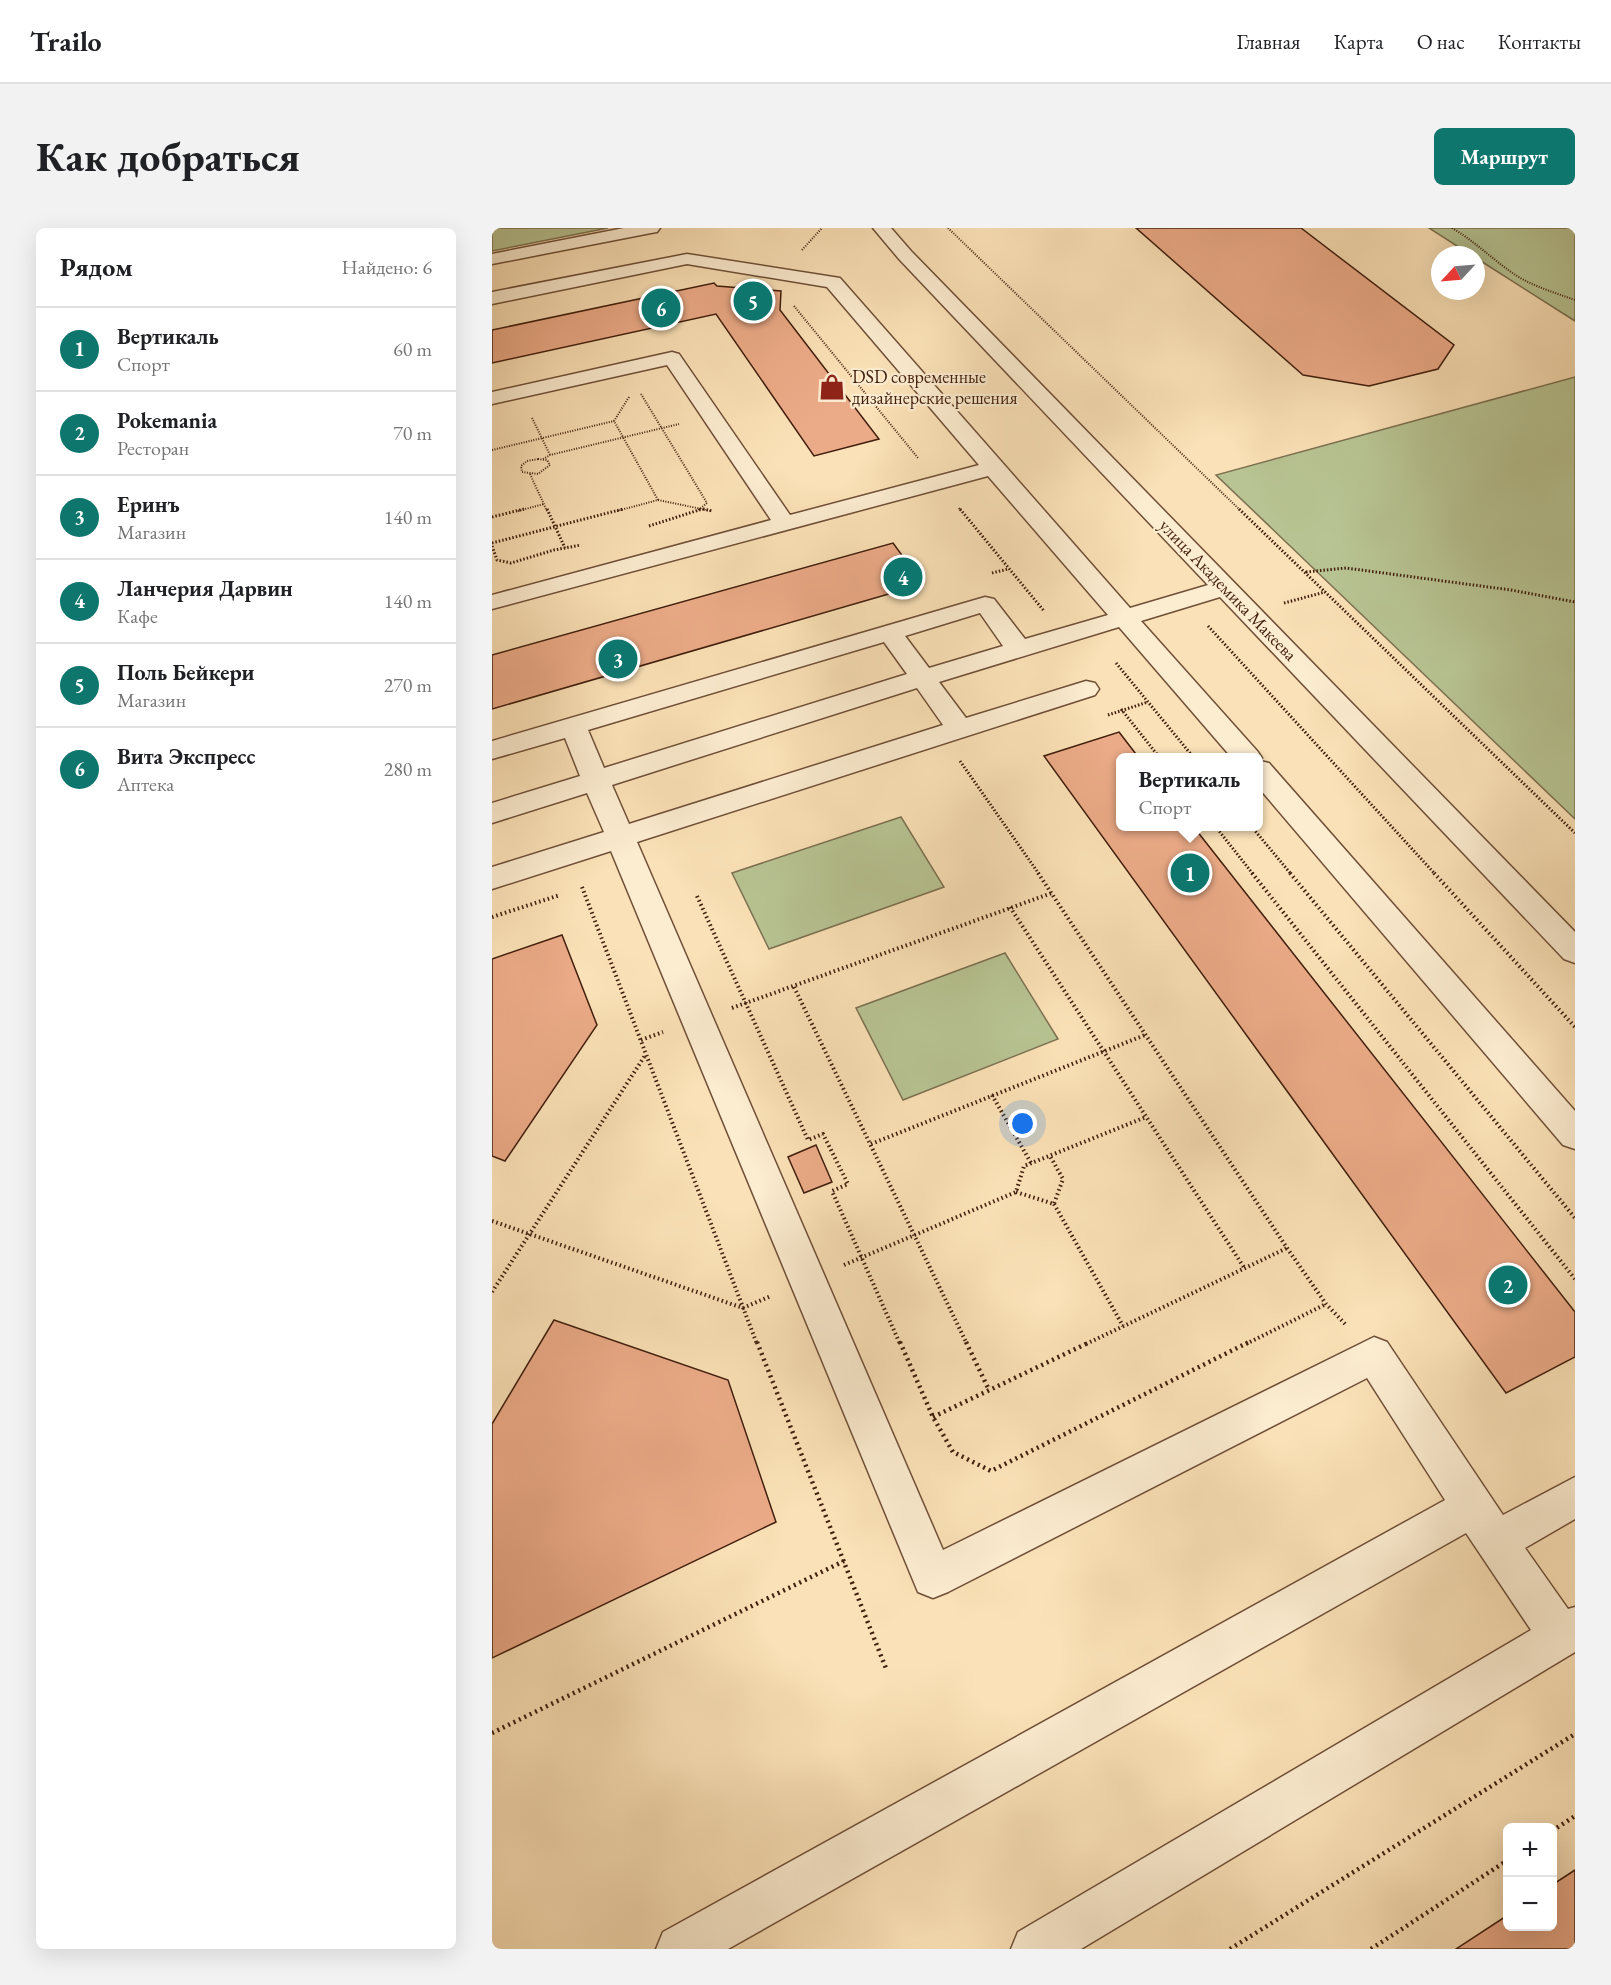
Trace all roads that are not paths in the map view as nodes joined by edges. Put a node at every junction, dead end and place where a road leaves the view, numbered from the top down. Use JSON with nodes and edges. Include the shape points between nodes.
{"nodes":[{"id":1,"x":651,"y":228,"type":"edge"},
{"id":2,"x":882,"y":228,"type":"edge"},
{"id":3,"x":492,"y":259,"type":"edge"},
{"id":4,"x":492,"y":298,"type":"edge"},
{"id":5,"x":492,"y":398,"type":"edge"},
{"id":6,"x":993,"y":468,"type":"junction"},
{"id":7,"x":784,"y":523,"type":"junction"},
{"id":8,"x":1227,"y":587,"type":"junction"},
{"id":9,"x":492,"y":602,"type":"edge"},
{"id":10,"x":1127,"y":617,"type":"junction"},
{"id":11,"x":890,"y":632,"type":"junction"},
{"id":12,"x":1019,"y":649,"type":"junction"},
{"id":13,"x":923,"y":678,"type":"junction"},
{"id":14,"x":1086,"y":689,"type":"dead end"},
{"id":15,"x":573,"y":726,"type":"junction"},
{"id":16,"x":958,"y":742,"type":"junction"},
{"id":17,"x":492,"y":750,"type":"edge"},
{"id":18,"x":1244,"y":753,"type":"edge"},
{"id":19,"x":1263,"y":775,"type":"edge"},
{"id":20,"x":596,"y":780,"type":"junction"},
{"id":21,"x":492,"y":813,"type":"edge"},
{"id":22,"x":621,"y":838,"type":"junction"},
{"id":23,"x":492,"y":878,"type":"edge"},
{"id":24,"x":1575,"y":951,"type":"edge"},
{"id":25,"x":1575,"y":1135,"type":"edge"},
{"id":26,"x":1575,"y":1497,"type":"edge"},
{"id":27,"x":1474,"y":1506,"type":"junction"},
{"id":28,"x":1496,"y":1542,"type":"junction"},
{"id":29,"x":1568,"y":1632,"type":"edge"},
{"id":30,"x":680,"y":1949,"type":"edge"},
{"id":31,"x":1035,"y":1949,"type":"edge"}],
"edges":[{"from":1,"to":3,"type":"street"},
{"from":2,"to":8,"type":"street","name":"улица Академика Макеева"},
{"from":4,"to":6,"type":"street","via":[[687,259],[833,282]]},
{"from":5,"to":7,"type":"street","via":[[672,358]]},
{"from":6,"to":7,"type":"street"},
{"from":6,"to":10,"type":"street"},
{"from":7,"to":9,"type":"street"},
{"from":8,"to":10,"type":"street"},
{"from":8,"to":24,"type":"street","name":"улица Академика Макеева"},
{"from":10,"to":12,"type":"street"},
{"from":10,"to":18,"type":"street"},
{"from":11,"to":12,"type":"street","via":[[985,604]]},
{"from":11,"to":13,"type":"street"},
{"from":11,"to":15,"type":"street"},
{"from":12,"to":13,"type":"street"},
{"from":13,"to":16,"type":"street"},
{"from":13,"to":20,"type":"street"},
{"from":14,"to":16,"type":"street"},
{"from":15,"to":17,"type":"street"},
{"from":15,"to":20,"type":"street"},
{"from":16,"to":22,"type":"street"},
{"from":19,"to":25,"type":"street"},
{"from":20,"to":21,"type":"street"},
{"from":20,"to":22,"type":"street"},
{"from":22,"to":23,"type":"street"},
{"from":22,"to":27,"type":"street","via":[[933,1576],[1374,1355]]},
{"from":26,"to":28,"type":"street"},
{"from":27,"to":28,"type":"street"},
{"from":27,"to":30,"type":"street"},
{"from":28,"to":29,"type":"street"},
{"from":29,"to":31,"type":"street"}]}
